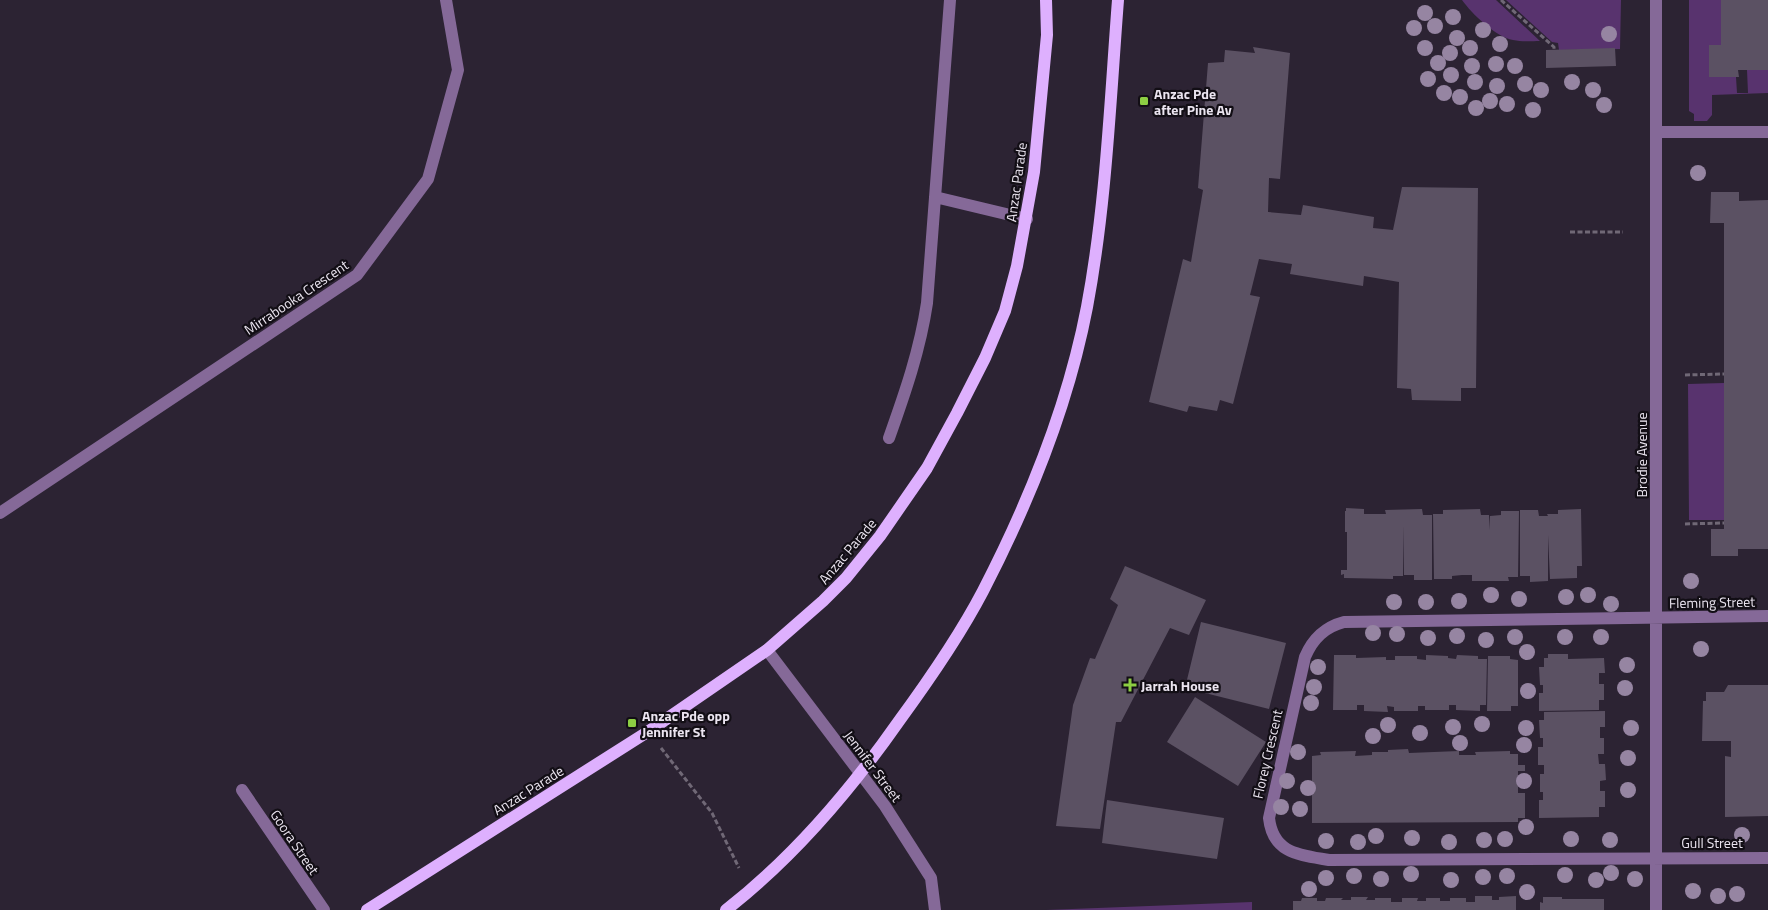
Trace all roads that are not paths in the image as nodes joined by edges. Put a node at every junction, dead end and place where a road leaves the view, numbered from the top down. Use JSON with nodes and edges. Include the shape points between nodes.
{"nodes":[{"id":1,"x":446,"y":0,"type":"edge"},
{"id":2,"x":950,"y":0,"type":"edge"},
{"id":3,"x":1046,"y":0,"type":"edge"},
{"id":4,"x":1118,"y":0,"type":"edge"},
{"id":5,"x":1656,"y":0,"type":"edge"},
{"id":6,"x":1657,"y":132,"type":"junction"},
{"id":7,"x":1768,"y":132,"type":"edge"},
{"id":8,"x":935,"y":198,"type":"junction"},
{"id":9,"x":1027,"y":219,"type":"junction"},
{"id":10,"x":889,"y":438,"type":"dead end"},
{"id":11,"x":0,"y":512,"type":"edge"},
{"id":12,"x":1768,"y":616,"type":"edge"},
{"id":13,"x":1656,"y":618,"type":"junction"},
{"id":14,"x":768,"y":650,"type":"junction"},
{"id":15,"x":860,"y":774,"type":"junction"},
{"id":16,"x":242,"y":790,"type":"dead end"},
{"id":17,"x":1656,"y":857,"type":"junction"},
{"id":18,"x":1768,"y":858,"type":"edge"},
{"id":19,"x":324,"y":910,"type":"edge"},
{"id":20,"x":367,"y":910,"type":"edge"},
{"id":21,"x":726,"y":910,"type":"edge"},
{"id":22,"x":935,"y":910,"type":"edge"},
{"id":23,"x":1656,"y":910,"type":"edge"}],
"edges":[{"from":1,"to":11,"type":"street","name":"Mirrabooka Crescent","via":[[458,70],[428,179],[356,275]]},
{"from":2,"to":8,"type":"street"},
{"from":3,"to":9,"type":"main road","name":"Anzac Parade","via":[[1042,108]]},
{"from":4,"to":15,"type":"main road","via":[[1106,175],[1087,308],[1045,454],[982,593],[921,691]]},
{"from":5,"to":6,"type":"street","name":"Brodie Avenue"},
{"from":6,"to":7,"type":"street"},
{"from":6,"to":13,"type":"street","name":"Brodie Avenue"},
{"from":8,"to":9,"type":"street"},
{"from":8,"to":10,"type":"street","via":[[923,332]]},
{"from":9,"to":14,"type":"main road","name":"Anzac Parade","via":[[1005,311],[958,413],[927,468],[846,578]]},
{"from":12,"to":13,"type":"street","name":"Fleming Street"},
{"from":13,"to":17,"type":"street","name":"Brodie Avenue"},
{"from":13,"to":17,"type":"street","name":"Florey Crescent","via":[[1344,622],[1326,629],[1305,656],[1269,818],[1273,835],[1286,850],[1328,860]]},
{"from":14,"to":15,"type":"street","name":"Jennifer Street"},
{"from":14,"to":20,"type":"main road","name":"Anzac Parade","via":[[648,731]]},
{"from":15,"to":21,"type":"main road","via":[[802,841]]},
{"from":15,"to":22,"type":"street","name":"Jennifer Street","via":[[885,806],[930,878]]},
{"from":16,"to":19,"type":"street","name":"Goora Street"},
{"from":17,"to":18,"type":"street","name":"Gull Street"},
{"from":17,"to":23,"type":"street","name":"Brodie Avenue"}]}
